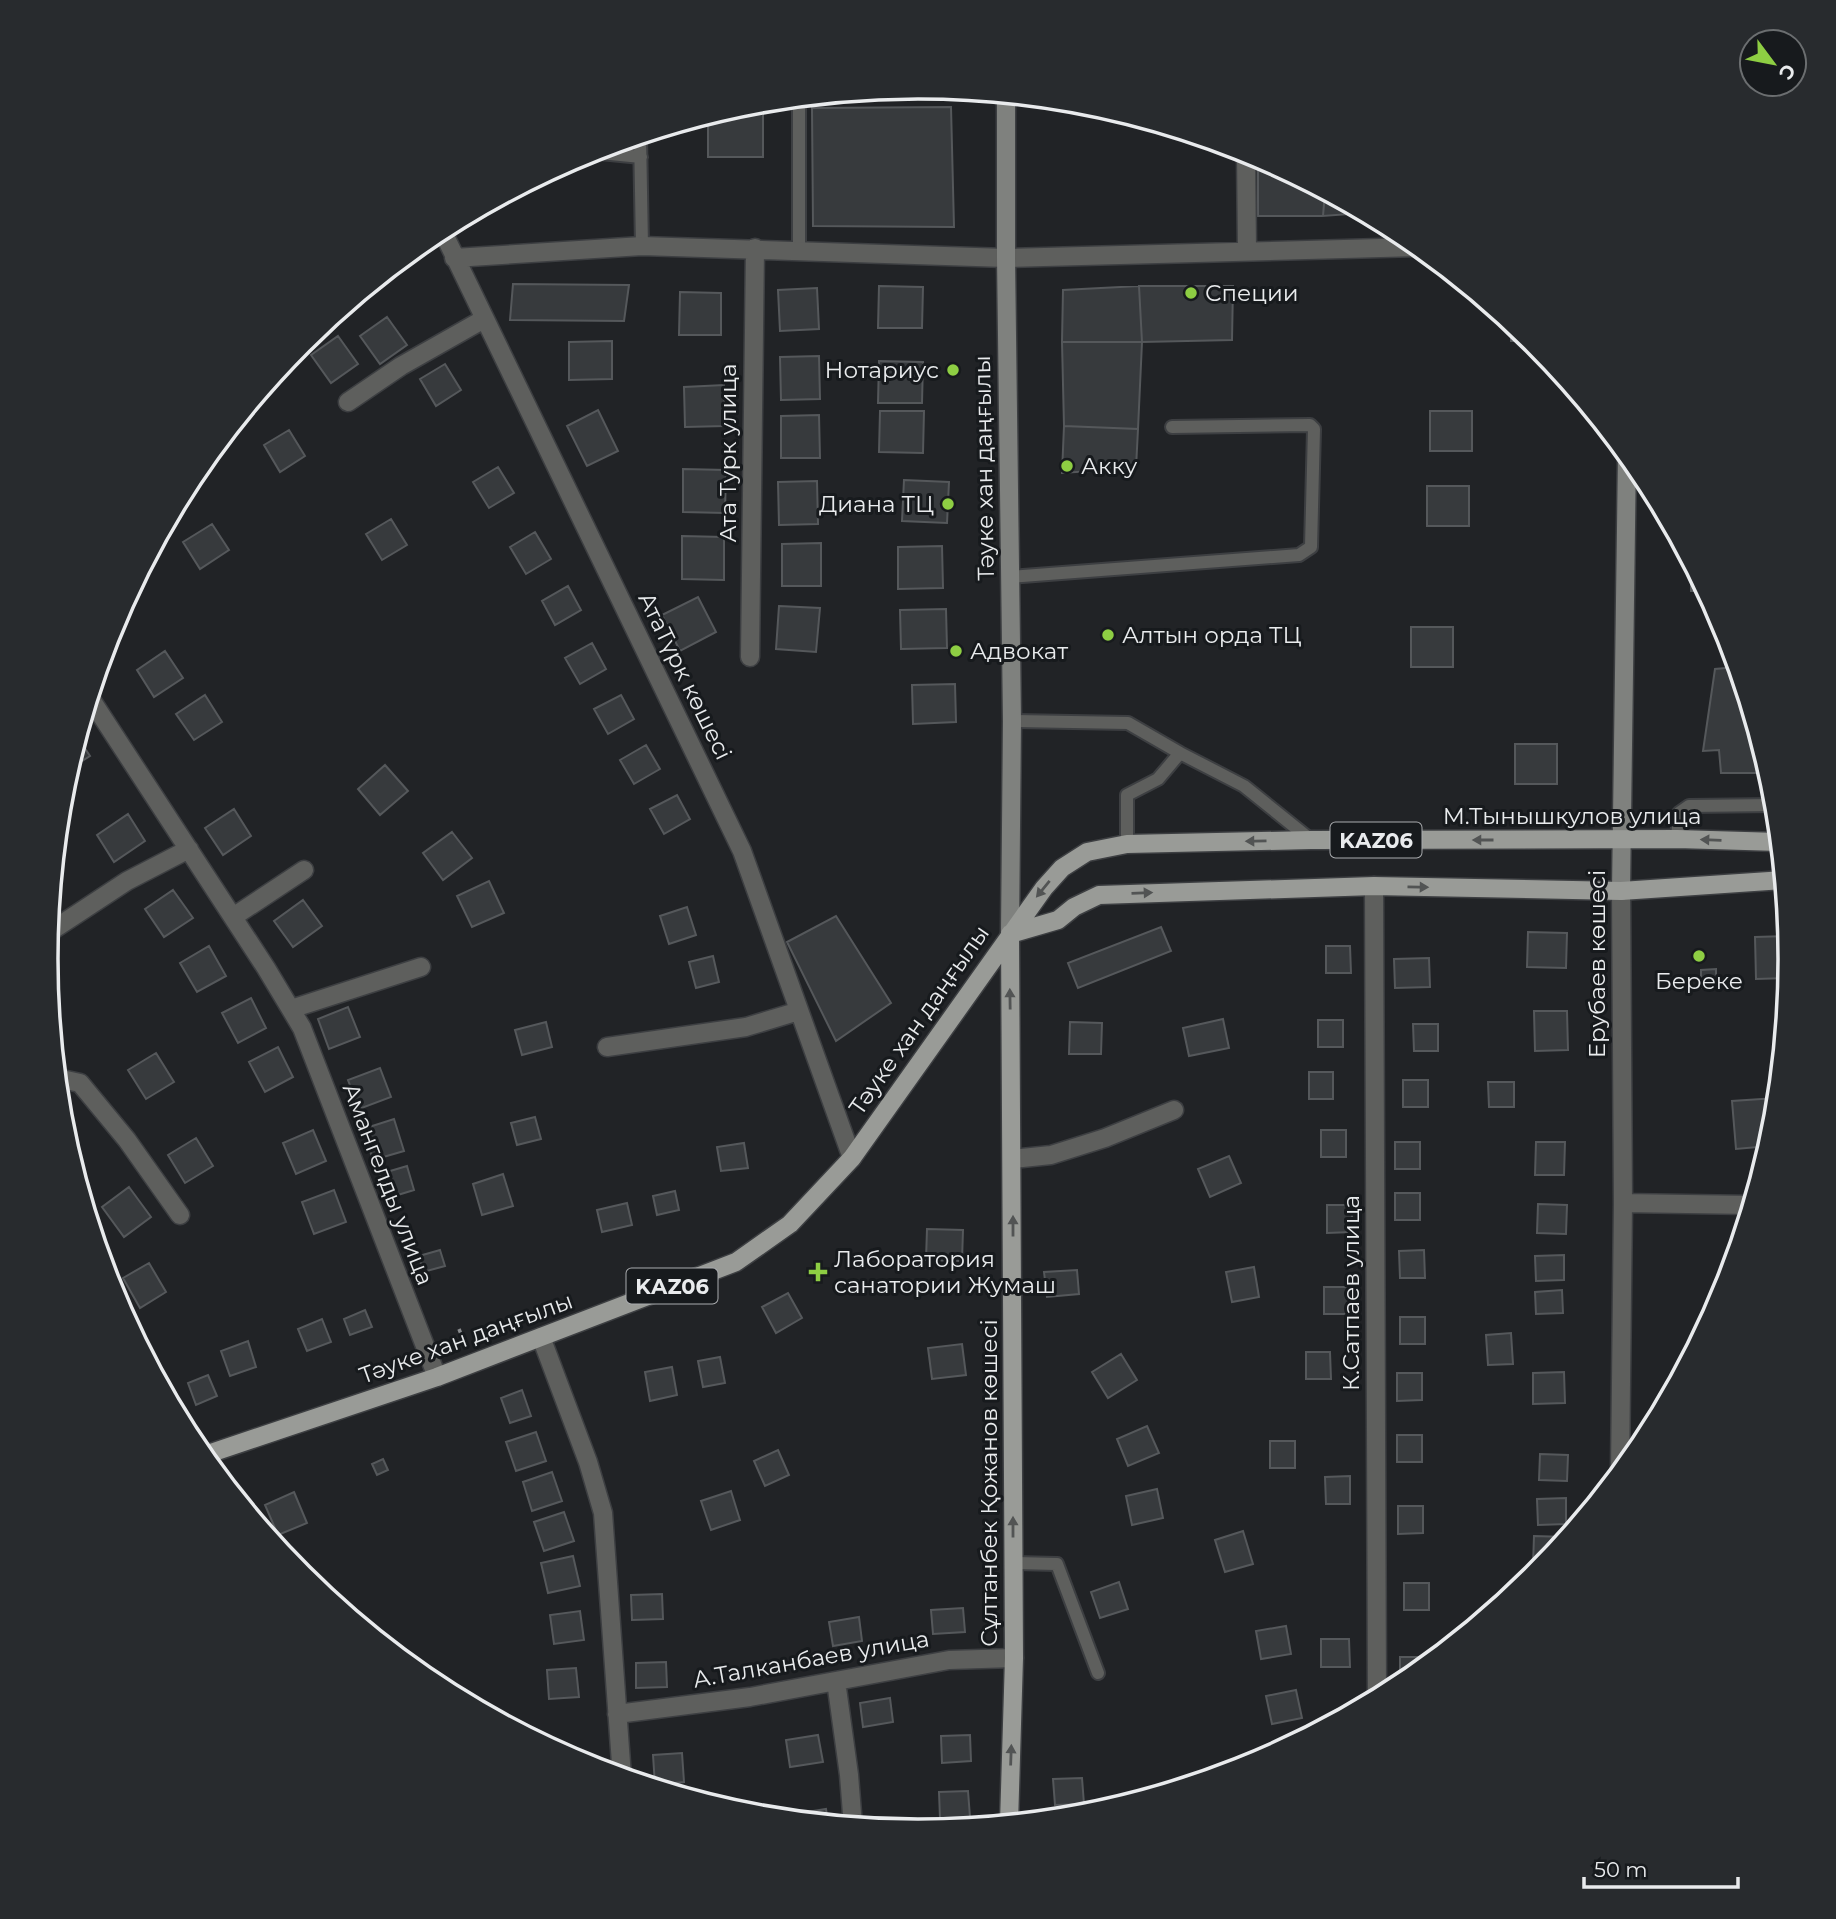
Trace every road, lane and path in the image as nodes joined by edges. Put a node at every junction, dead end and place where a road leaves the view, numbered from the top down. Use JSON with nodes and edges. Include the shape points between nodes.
{"nodes":[{"id":1,"x":1006,"y":104,"type":"edge"},
{"id":2,"x":799,"y":108,"type":"edge"},
{"id":3,"x":640,"y":145,"type":"edge"},
{"id":4,"x":618,"y":154,"type":"edge"},
{"id":5,"x":641,"y":157,"type":"junction"},
{"id":6,"x":1246,"y":165,"type":"edge"},
{"id":7,"x":446,"y":240,"type":"edge"},
{"id":8,"x":642,"y":246,"type":"junction"},
{"id":9,"x":1401,"y":247,"type":"edge"},
{"id":10,"x":755,"y":248,"type":"junction"},
{"id":11,"x":799,"y":250,"type":"junction"},
{"id":12,"x":1247,"y":251,"type":"junction"},
{"id":13,"x":454,"y":258,"type":"junction"},
{"id":14,"x":1006,"y":258,"type":"junction"},
{"id":15,"x":484,"y":319,"type":"junction"},
{"id":16,"x":348,"y":402,"type":"dead end"},
{"id":17,"x":1172,"y":427,"type":"dead end"},
{"id":18,"x":1627,"y":473,"type":"edge"},
{"id":19,"x":1010,"y":577,"type":"junction"},
{"id":20,"x":750,"y":657,"type":"dead end"},
{"id":21,"x":96,"y":707,"type":"edge"},
{"id":22,"x":1012,"y":721,"type":"junction"},
{"id":23,"x":1180,"y":753,"type":"junction"},
{"id":24,"x":1764,"y":806,"type":"edge"},
{"id":25,"x":1677,"y":839,"type":"junction"},
{"id":26,"x":1311,"y":840,"type":"junction"},
{"id":27,"x":1622,"y":840,"type":"junction"},
{"id":28,"x":1770,"y":842,"type":"edge"},
{"id":29,"x":1127,"y":844,"type":"junction"},
{"id":30,"x":189,"y":849,"type":"junction"},
{"id":31,"x":304,"y":870,"type":"dead end"},
{"id":32,"x":1774,"y":881,"type":"edge"},
{"id":33,"x":1374,"y":886,"type":"junction"},
{"id":34,"x":1621,"y":891,"type":"junction"},
{"id":35,"x":233,"y":917,"type":"junction"},
{"id":36,"x":59,"y":926,"type":"edge"},
{"id":37,"x":1010,"y":933,"type":"junction"},
{"id":38,"x":421,"y":967,"type":"dead end"},
{"id":39,"x":291,"y":1009,"type":"junction"},
{"id":40,"x":799,"y":1011,"type":"junction"},
{"id":41,"x":607,"y":1046,"type":"dead end"},
{"id":42,"x":66,"y":1080,"type":"edge"},
{"id":43,"x":1174,"y":1110,"type":"dead end"},
{"id":44,"x":852,"y":1158,"type":"junction"},
{"id":45,"x":1012,"y":1159,"type":"junction"},
{"id":46,"x":1623,"y":1203,"type":"junction"},
{"id":47,"x":1742,"y":1205,"type":"edge"},
{"id":48,"x":180,"y":1215,"type":"dead end"},
{"id":49,"x":541,"y":1337,"type":"junction"},
{"id":50,"x":437,"y":1377,"type":"junction"},
{"id":51,"x":214,"y":1452,"type":"edge"},
{"id":52,"x":1620,"y":1455,"type":"edge"},
{"id":53,"x":1013,"y":1563,"type":"junction"},
{"id":54,"x":1014,"y":1658,"type":"junction"},
{"id":55,"x":1098,"y":1673,"type":"dead end"},
{"id":56,"x":836,"y":1681,"type":"junction"},
{"id":57,"x":1377,"y":1687,"type":"edge"},
{"id":58,"x":617,"y":1714,"type":"junction"},
{"id":59,"x":621,"y":1766,"type":"edge"},
{"id":60,"x":1009,"y":1814,"type":"edge"},
{"id":61,"x":852,"y":1817,"type":"edge"}],
"edges":[{"from":1,"to":14,"type":"street","name":"Тәуке хан даңғылы"},
{"from":2,"to":11,"type":"lane"},
{"from":3,"to":5,"type":"lane"},
{"from":4,"to":5,"type":"lane"},
{"from":5,"to":8,"type":"lane"},
{"from":6,"to":12,"type":"street"},
{"from":7,"to":13,"type":"street","name":"АтаТүрк көшесі"},
{"from":8,"to":10,"type":"street"},
{"from":8,"to":13,"type":"street"},
{"from":9,"to":12,"type":"street"},
{"from":10,"to":11,"type":"street"},
{"from":10,"to":20,"type":"street","name":"Ата Турк улица"},
{"from":11,"to":14,"type":"street"},
{"from":12,"to":14,"type":"street"},
{"from":13,"to":15,"type":"street","name":"АтаТүрк көшесі"},
{"from":14,"to":19,"type":"street","name":"Тәуке хан даңғылы"},
{"from":15,"to":16,"type":"street"},
{"from":15,"to":40,"type":"street","name":"АтаТүрк көшесі","via":[[742,851]]},
{"from":17,"to":19,"type":"lane","via":[[1310,425],[1314,429],[1311,547],[1299,555]]},
{"from":18,"to":27,"type":"street","name":"Ерубаев көшесі"},
{"from":19,"to":22,"type":"street","name":"Тәуке хан даңғылы"},
{"from":21,"to":30,"type":"street","name":"Амангелды улица"},
{"from":22,"to":23,"type":"lane","via":[[1128,723]]},
{"from":22,"to":37,"type":"street","name":"Тәуке хан даңғылы"},
{"from":23,"to":26,"type":"lane","via":[[1244,786]]},
{"from":23,"to":29,"type":"lane","via":[[1158,779],[1127,795]]},
{"from":24,"to":25,"type":"lane","via":[[1689,806],[1679,813]]},
{"from":25,"to":27,"type":"main road","name":"М.Тынышкулов улица","number":"KАZ06"},
{"from":28,"to":25,"type":"main road","name":"М.Тынышкулов улица","number":"KАZ06","one_way":true},
{"from":27,"to":26,"type":"main road","name":"М.Тынышкулов улица","number":"KАZ06","one_way":true},
{"from":26,"to":29,"type":"main road","name":"М.Тынышкулов улица","number":"KАZ06","one_way":true},
{"from":27,"to":34,"type":"street","name":"Ерубаев көшесі"},
{"from":29,"to":37,"type":"main road","name":"М.Тынышкулов улица","number":"KАZ06","one_way":true,"via":[[1087,852],[1062,868]]},
{"from":30,"to":35,"type":"street","name":"Амангелды улица"},
{"from":30,"to":36,"type":"street","via":[[127,881]]},
{"from":31,"to":35,"type":"street"},
{"from":32,"to":34,"type":"main road","number":"KАZ06"},
{"from":33,"to":34,"type":"main road","number":"KАZ06","one_way":true},
{"from":37,"to":33,"type":"main road","number":"KАZ06","one_way":true,"via":[[1058,920],[1074,906],[1099,895]]},
{"from":33,"to":57,"type":"street","name":"К.Сатпаев улица"},
{"from":34,"to":46,"type":"street","name":"Ерубаев көшесі"},
{"from":35,"to":39,"type":"street","name":"Амангелды улица"},
{"from":37,"to":44,"type":"main road","name":"Тәуке хан даңғылы","number":"KАZ06"},
{"from":45,"to":37,"type":"main road","name":"Сұлтанбек Қожанов көшесі","one_way":true},
{"from":38,"to":39,"type":"street"},
{"from":39,"to":50,"type":"street","name":"Амангелды улица"},
{"from":40,"to":41,"type":"street","via":[[746,1027]]},
{"from":40,"to":44,"type":"street","name":"АтаТүрк көшесі"},
{"from":42,"to":48,"type":"street","via":[[80,1083]]},
{"from":43,"to":45,"type":"street","via":[[1051,1155]]},
{"from":44,"to":49,"type":"main road","name":"Тәуке хан даңғылы","number":"KАZ06","via":[[790,1224],[736,1262]]},
{"from":53,"to":45,"type":"main road","name":"Сұлтанбек Қожанов көшесі","one_way":true},
{"from":46,"to":47,"type":"street"},
{"from":46,"to":52,"type":"street","name":"Ерубаев көшесі"},
{"from":49,"to":50,"type":"main road","name":"Тәуке хан даңғылы","number":"KАZ06"},
{"from":49,"to":58,"type":"street","via":[[603,1513]]},
{"from":50,"to":51,"type":"main road","name":"Тәуке хан даңғылы","number":"KАZ06"},
{"from":53,"to":54,"type":"main road","name":"Сұлтанбек Қожанов көшесі"},
{"from":53,"to":55,"type":"lane","via":[[1057,1564]]},
{"from":54,"to":56,"type":"street","name":"А.Талканбаев улица","via":[[949,1660]]},
{"from":60,"to":54,"type":"main road","name":"Сұлтанбек Қожанов көшесі","one_way":true},
{"from":56,"to":58,"type":"street","name":"А.Талканбаев улица"},
{"from":56,"to":61,"type":"street"},
{"from":58,"to":59,"type":"street"}]}
